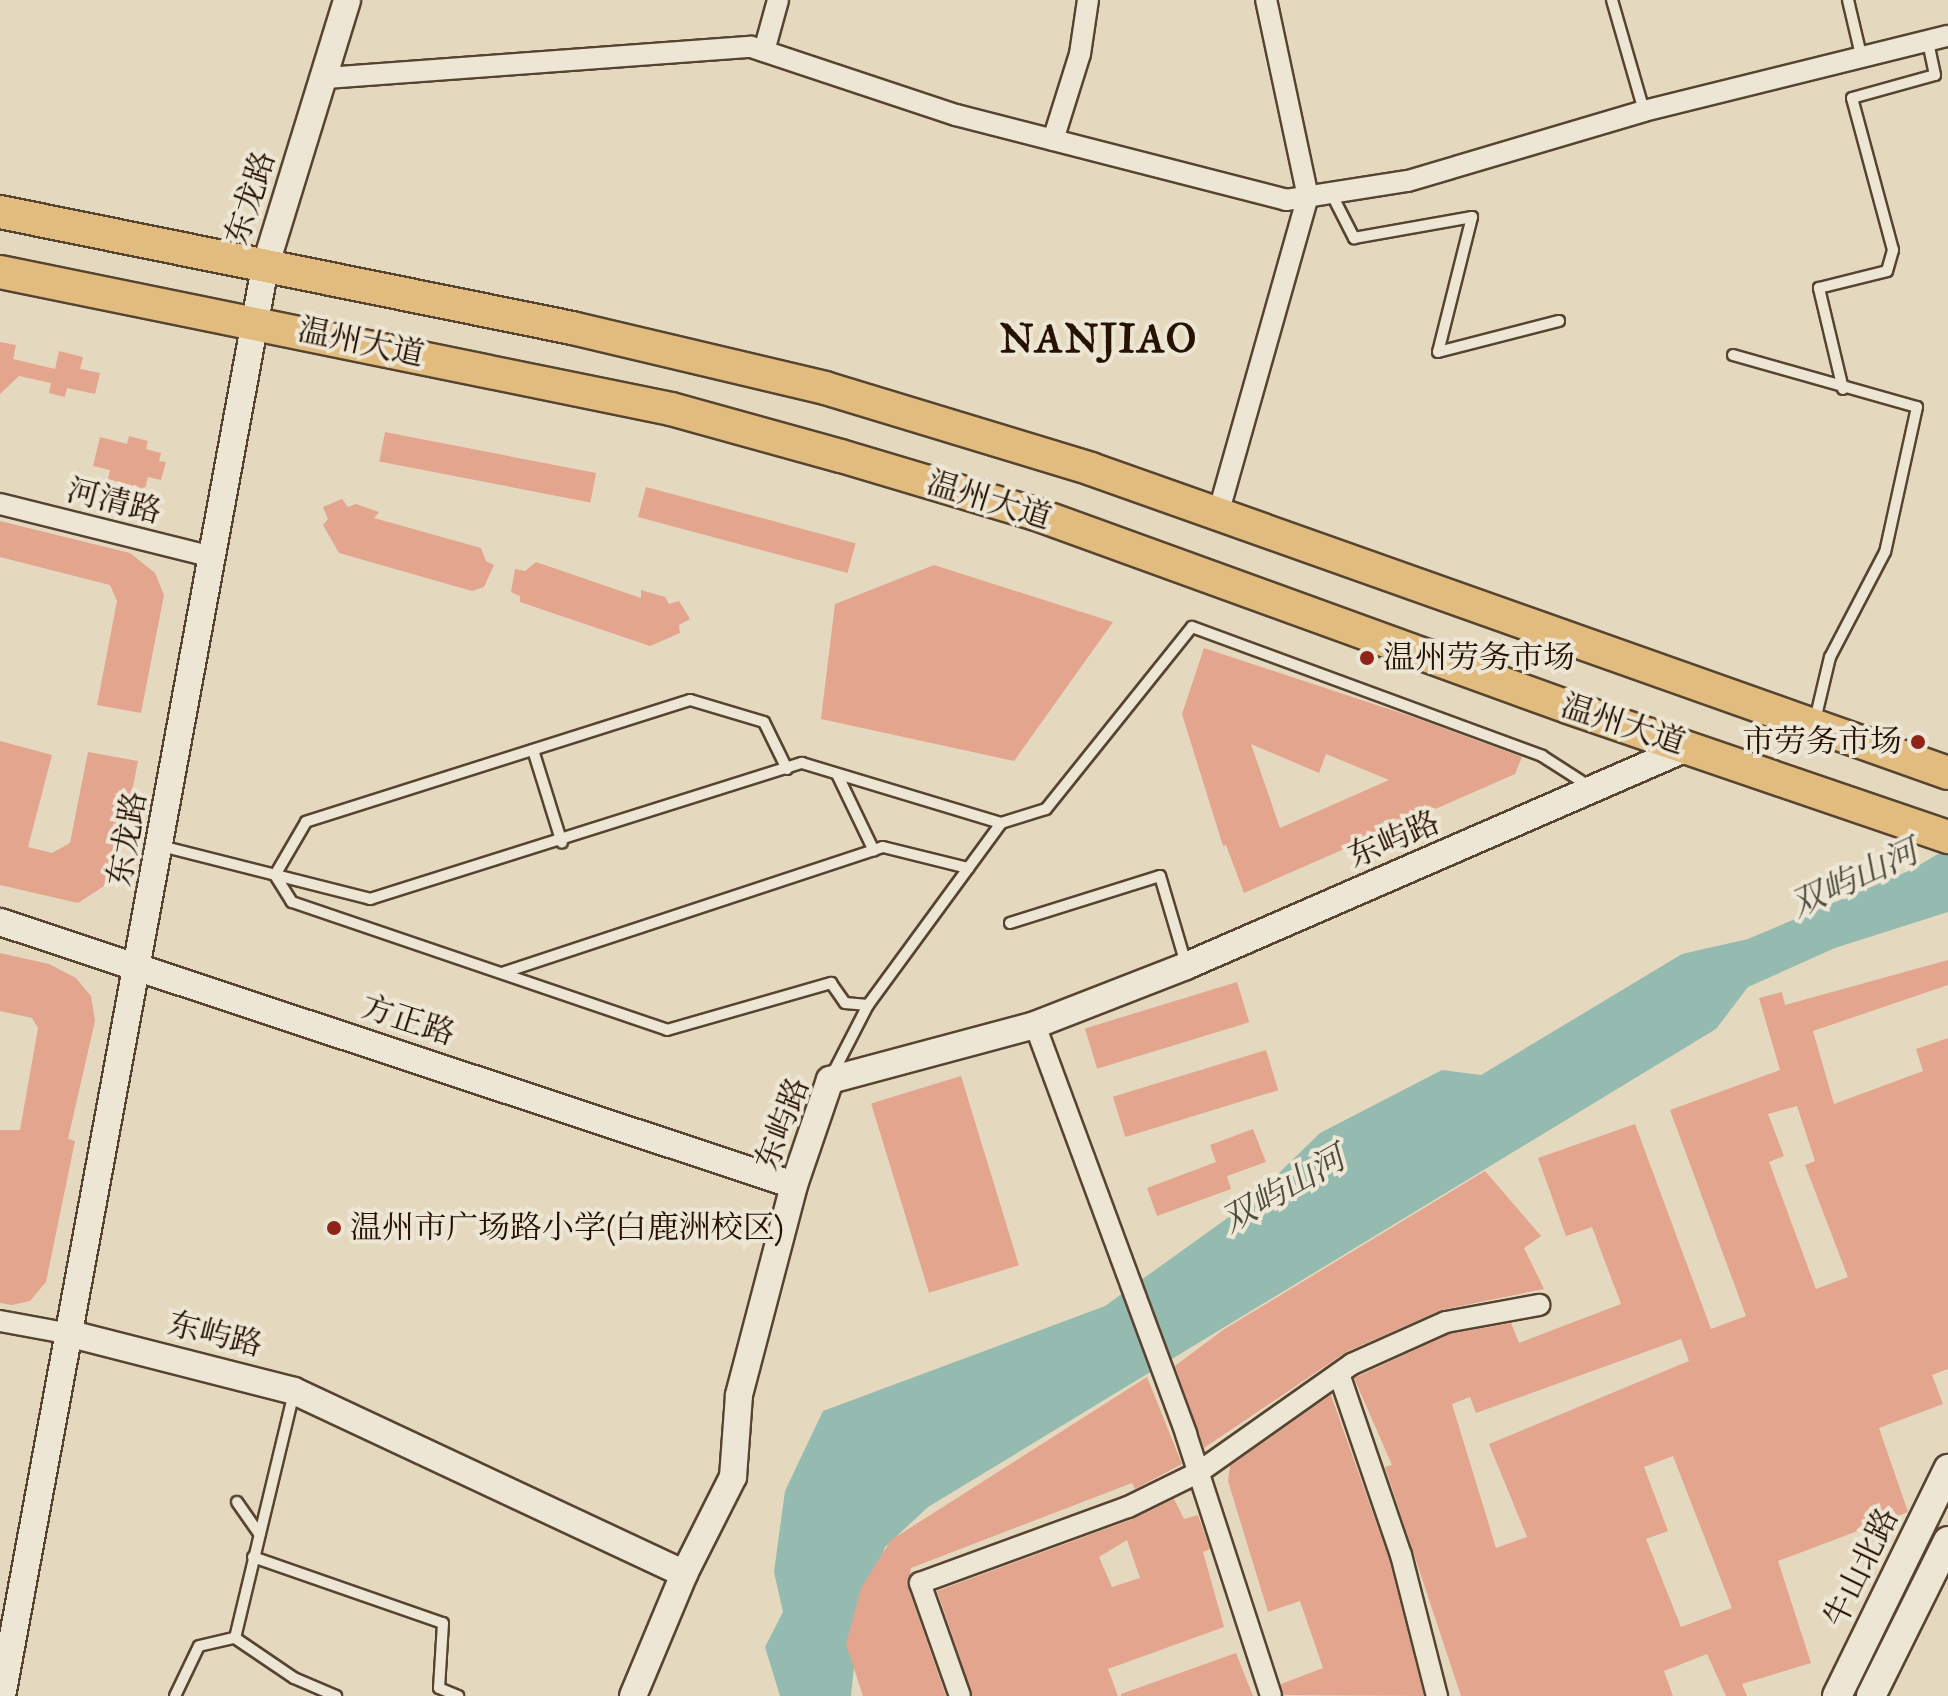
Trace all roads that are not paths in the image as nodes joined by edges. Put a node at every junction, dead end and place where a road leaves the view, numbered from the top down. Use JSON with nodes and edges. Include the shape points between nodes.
{"nodes":[{"id":1,"x":347,"y":0,"type":"edge"},
{"id":2,"x":778,"y":0,"type":"edge"},
{"id":3,"x":1088,"y":0,"type":"edge"},
{"id":4,"x":1266,"y":0,"type":"edge"},
{"id":5,"x":1612,"y":0,"type":"edge"},
{"id":6,"x":1848,"y":0,"type":"edge"},
{"id":7,"x":1938,"y":38,"type":"edge"},
{"id":8,"x":764,"y":51,"type":"junction"},
{"id":9,"x":1861,"y":55,"type":"junction"},
{"id":10,"x":326,"y":78,"type":"junction"},
{"id":11,"x":1644,"y":111,"type":"junction"},
{"id":12,"x":1053,"y":140,"type":"junction"},
{"id":13,"x":1331,"y":193,"type":"junction"},
{"id":14,"x":1308,"y":197,"type":"junction"},
{"id":15,"x":0,"y":212,"type":"edge"},
{"id":16,"x":265,"y":267,"type":"junction"},
{"id":17,"x":0,"y":272,"type":"edge"},
{"id":18,"x":255,"y":320,"type":"junction"},
{"id":19,"x":1559,"y":321,"type":"dead end"},
{"id":20,"x":1733,"y":355,"type":"dead end"},
{"id":21,"x":1843,"y":389,"type":"junction"},
{"id":22,"x":0,"y":504,"type":"edge"},
{"id":23,"x":1218,"y":514,"type":"junction"},
{"id":24,"x":213,"y":557,"type":"junction"},
{"id":25,"x":1814,"y":725,"type":"junction"},
{"id":26,"x":1689,"y":747,"type":"junction"},
{"id":27,"x":533,"y":750,"type":"junction"},
{"id":28,"x":787,"y":769,"type":"junction"},
{"id":29,"x":1948,"y":773,"type":"edge"},
{"id":30,"x":837,"y":774,"type":"junction"},
{"id":31,"x":1595,"y":790,"type":"junction"},
{"id":32,"x":1001,"y":823,"type":"junction"},
{"id":33,"x":1941,"y":835,"type":"edge"},
{"id":34,"x":562,"y":843,"type":"junction"},
{"id":35,"x":161,"y":846,"type":"junction"},
{"id":36,"x":874,"y":851,"type":"junction"},
{"id":37,"x":968,"y":868,"type":"junction"},
{"id":38,"x":275,"y":875,"type":"junction"},
{"id":39,"x":0,"y":922,"type":"edge"},
{"id":40,"x":1010,"y":923,"type":"dead end"},
{"id":41,"x":140,"y":966,"type":"junction"},
{"id":42,"x":1186,"y":966,"type":"junction"},
{"id":43,"x":502,"y":973,"type":"junction"},
{"id":44,"x":868,"y":1005,"type":"junction"},
{"id":45,"x":1035,"y":1025,"type":"junction"},
{"id":46,"x":830,"y":1080,"type":"junction"},
{"id":47,"x":794,"y":1185,"type":"junction"},
{"id":48,"x":1539,"y":1305,"type":"dead end"},
{"id":49,"x":0,"y":1321,"type":"edge"},
{"id":50,"x":71,"y":1334,"type":"junction"},
{"id":51,"x":1339,"y":1374,"type":"junction"},
{"id":52,"x":294,"y":1391,"type":"junction"},
{"id":53,"x":1948,"y":1469,"type":"edge"},
{"id":54,"x":1199,"y":1472,"type":"junction"},
{"id":55,"x":237,"y":1502,"type":"dead end"},
{"id":56,"x":259,"y":1534,"type":"junction"},
{"id":57,"x":1948,"y":1541,"type":"edge"},
{"id":58,"x":253,"y":1557,"type":"junction"},
{"id":59,"x":684,"y":1574,"type":"junction"},
{"id":60,"x":235,"y":1638,"type":"junction"},
{"id":61,"x":2,"y":1696,"type":"edge"},
{"id":62,"x":175,"y":1696,"type":"edge"},
{"id":63,"x":336,"y":1696,"type":"edge"},
{"id":64,"x":458,"y":1696,"type":"edge"},
{"id":65,"x":633,"y":1696,"type":"edge"},
{"id":66,"x":960,"y":1696,"type":"edge"},
{"id":67,"x":1271,"y":1696,"type":"edge"},
{"id":68,"x":1437,"y":1696,"type":"edge"},
{"id":69,"x":1837,"y":1696,"type":"edge"},
{"id":70,"x":1871,"y":1696,"type":"edge"}],
"edges":[{"from":1,"to":10,"type":"street","name":"东龙路"},
{"from":2,"to":8,"type":"street"},
{"from":3,"to":12,"type":"street","via":[[1080,54]]},
{"from":4,"to":14,"type":"street"},
{"from":5,"to":11,"type":"lane"},
{"from":6,"to":9,"type":"lane"},
{"from":7,"to":9,"type":"street"},
{"from":7,"to":21,"type":"lane","via":[[1935,75],[1852,98],[1893,250],[1887,271],[1819,288]]},
{"from":8,"to":10,"type":"street","via":[[751,47]]},
{"from":8,"to":12,"type":"street","via":[[956,115]]},
{"from":9,"to":11,"type":"street"},
{"from":10,"to":16,"type":"street","name":"东龙路"},
{"from":11,"to":13,"type":"street","via":[[1408,181]]},
{"from":12,"to":14,"type":"street","via":[[1286,200]]},
{"from":13,"to":14,"type":"street"},
{"from":13,"to":19,"type":"lane","via":[[1354,238],[1472,217],[1438,352]]},
{"from":14,"to":23,"type":"street"},
{"from":15,"to":16,"type":"main road","name":"温州大道"},
{"from":16,"to":18,"type":"street","name":"东龙路"},
{"from":16,"to":23,"type":"main road","name":"温州大道","via":[[572,328],[797,380],[1091,469]]},
{"from":17,"to":18,"type":"main road","name":"温州大道"},
{"from":18,"to":24,"type":"street","name":"东龙路"},
{"from":18,"to":26,"type":"main road","name":"温州大道","via":[[671,409],[1036,514]]},
{"from":20,"to":21,"type":"lane"},
{"from":21,"to":25,"type":"lane","via":[[1917,407],[1885,552],[1830,657]]},
{"from":22,"to":24,"type":"street","name":"河清路"},
{"from":23,"to":25,"type":"main road","name":"温州大道"},
{"from":24,"to":35,"type":"street","name":"东龙路"},
{"from":25,"to":29,"type":"main road","name":"温州大道"},
{"from":26,"to":31,"type":"street","name":"东屿路"},
{"from":26,"to":33,"type":"main road","name":"温州大道"},
{"from":27,"to":28,"type":"lane","via":[[690,700],[764,722]]},
{"from":27,"to":34,"type":"lane"},
{"from":27,"to":38,"type":"lane","via":[[306,822]]},
{"from":28,"to":30,"type":"lane","via":[[802,763]]},
{"from":28,"to":34,"type":"lane"},
{"from":30,"to":32,"type":"lane"},
{"from":30,"to":36,"type":"lane"},
{"from":31,"to":32,"type":"lane","via":[[1542,756],[1192,627],[1046,809]]},
{"from":31,"to":42,"type":"street","name":"东屿路"},
{"from":32,"to":37,"type":"lane"},
{"from":34,"to":38,"type":"lane","via":[[370,899]]},
{"from":35,"to":38,"type":"lane"},
{"from":35,"to":41,"type":"street","name":"东龙路"},
{"from":36,"to":37,"type":"lane","via":[[883,847]]},
{"from":36,"to":43,"type":"lane"},
{"from":37,"to":44,"type":"lane"},
{"from":38,"to":43,"type":"lane","via":[[292,902]]},
{"from":39,"to":41,"type":"street","name":"方正路"},
{"from":40,"to":42,"type":"lane","via":[[1160,876]]},
{"from":41,"to":47,"type":"street","name":"方正路"},
{"from":41,"to":50,"type":"street","name":"东龙路"},
{"from":42,"to":45,"type":"street","name":"东屿路"},
{"from":43,"to":44,"type":"lane","via":[[667,1030],[831,983],[845,1003]]},
{"from":44,"to":46,"type":"lane"},
{"from":45,"to":46,"type":"street","name":"东屿路"},
{"from":45,"to":54,"type":"street"},
{"from":46,"to":47,"type":"street","name":"东屿路"},
{"from":47,"to":59,"type":"street","name":"东屿路","via":[[739,1395],[733,1477]]},
{"from":48,"to":51,"type":"street","via":[[1446,1322]]},
{"from":49,"to":50,"type":"street"},
{"from":50,"to":52,"type":"street","name":"东屿路"},
{"from":50,"to":61,"type":"street","name":"东龙路"},
{"from":51,"to":54,"type":"street"},
{"from":51,"to":68,"type":"street","via":[[1401,1555]]},
{"from":52,"to":56,"type":"lane"},
{"from":52,"to":59,"type":"street","name":"东屿路"},
{"from":53,"to":69,"type":"main road","name":"牛山北路"},
{"from":54,"to":66,"type":"street","via":[[1128,1507],[920,1583]]},
{"from":54,"to":67,"type":"street"},
{"from":55,"to":56,"type":"lane"},
{"from":56,"to":58,"type":"lane"},
{"from":57,"to":70,"type":"main road","name":"牛山北路"},
{"from":58,"to":60,"type":"lane"},
{"from":58,"to":64,"type":"lane","via":[[443,1623],[439,1688]]},
{"from":59,"to":65,"type":"street"},
{"from":60,"to":62,"type":"lane","via":[[199,1646]]},
{"from":60,"to":63,"type":"lane","via":[[294,1678]]}]}
